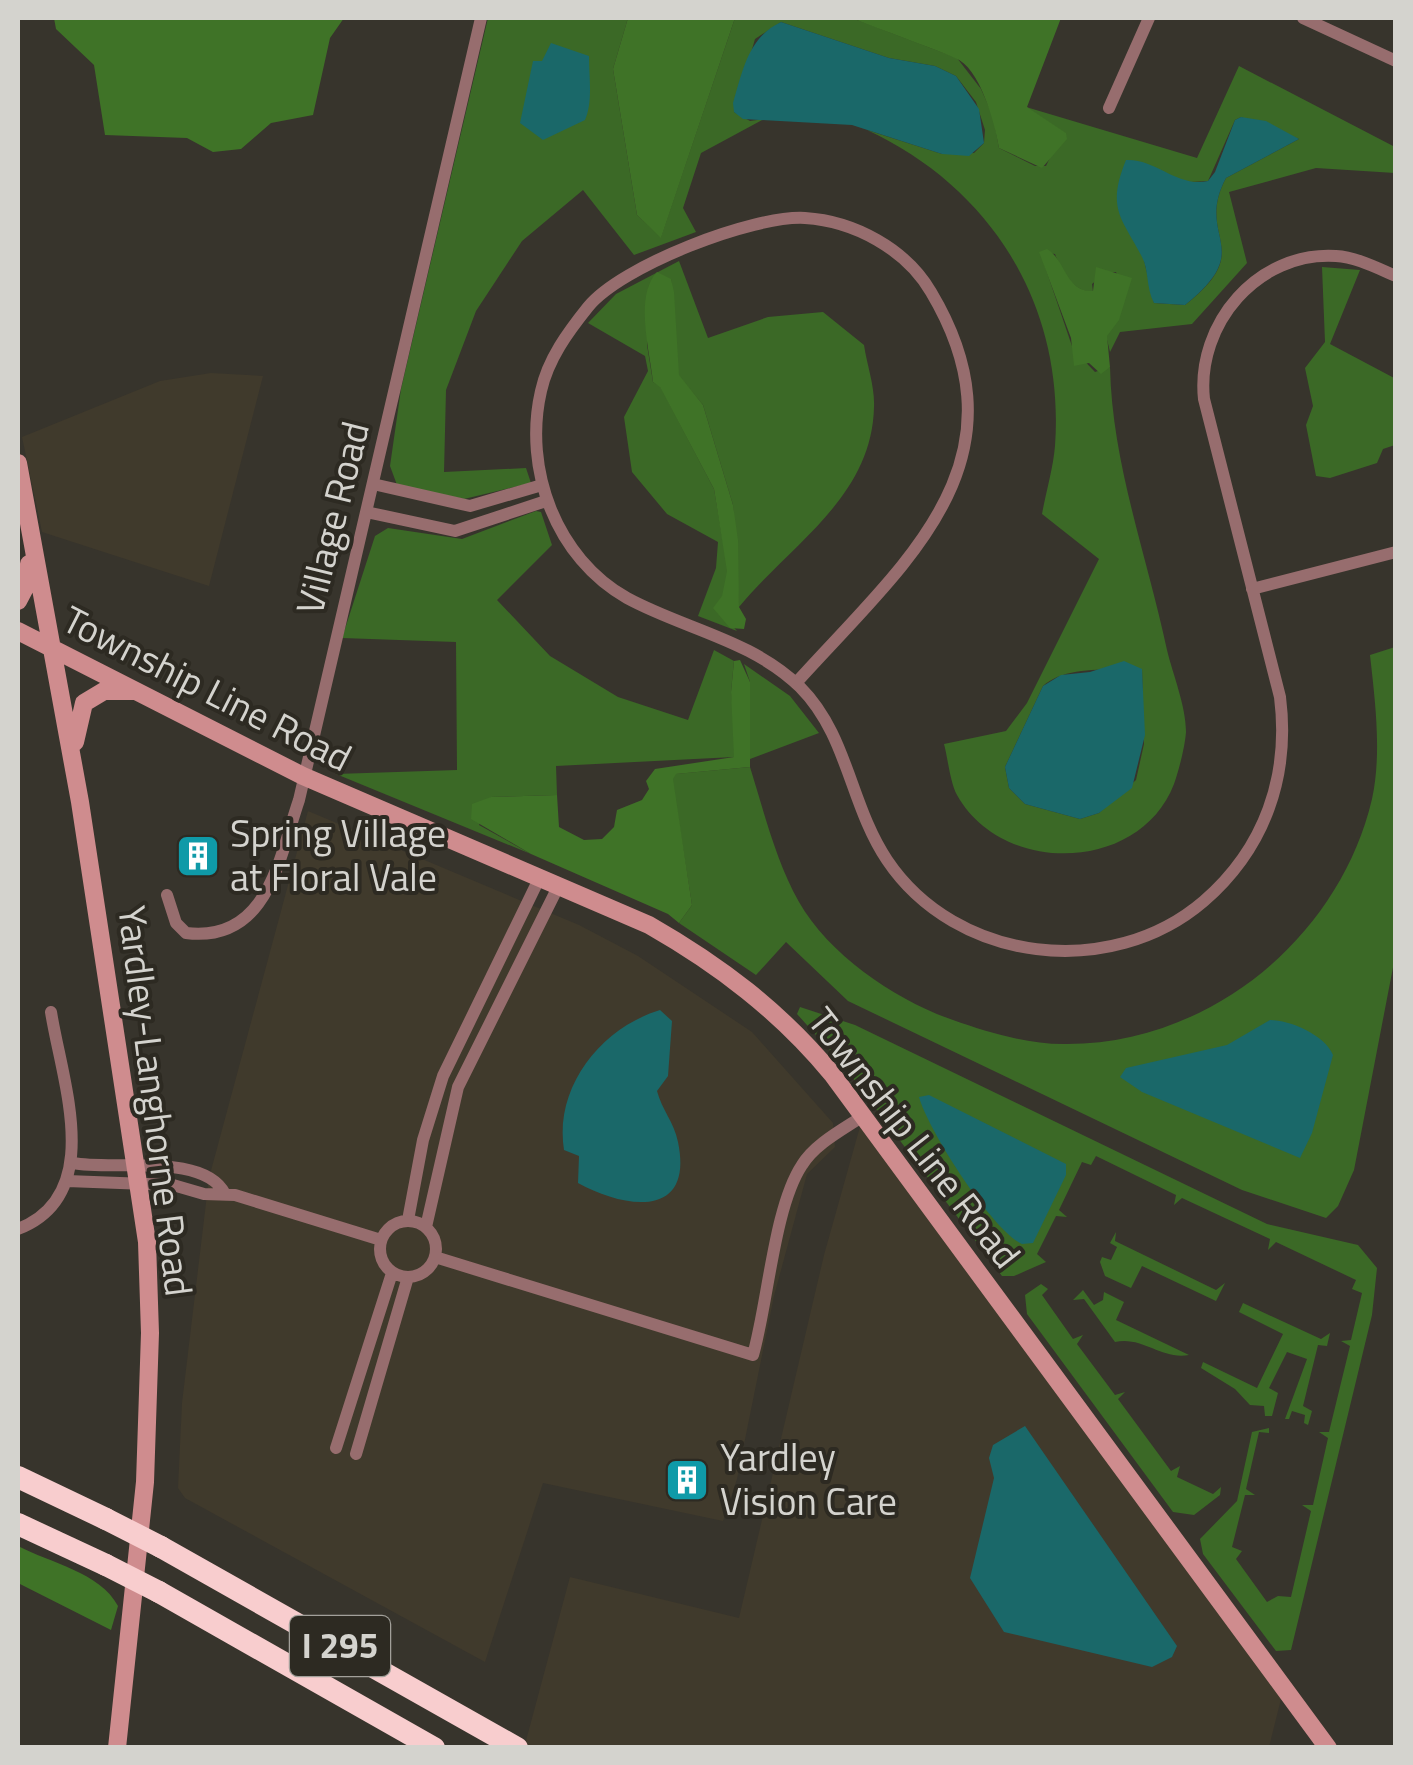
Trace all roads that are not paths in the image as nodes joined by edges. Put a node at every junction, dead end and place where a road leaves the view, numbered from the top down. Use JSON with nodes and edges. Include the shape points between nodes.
{"nodes":[{"id":1,"x":481,"y":18,"type":"edge"},
{"id":2,"x":1149,"y":18,"type":"edge"},
{"id":3,"x":1312,"y":19,"type":"edge"},
{"id":4,"x":1396,"y":61,"type":"edge"},
{"id":5,"x":1109,"y":108,"type":"dead end"},
{"id":6,"x":1396,"y":276,"type":"edge"},
{"id":7,"x":18,"y":463,"type":"edge"},
{"id":8,"x":373,"y":484,"type":"junction"},
{"id":9,"x":542,"y":485,"type":"junction"},
{"id":10,"x":546,"y":501,"type":"junction"},
{"id":11,"x":366,"y":512,"type":"junction"},
{"id":12,"x":30,"y":539,"type":"junction"},
{"id":13,"x":1396,"y":552,"type":"edge"},
{"id":14,"x":1252,"y":590,"type":"junction"},
{"id":15,"x":18,"y":601,"type":"edge"},
{"id":16,"x":18,"y":631,"type":"edge"},
{"id":17,"x":50,"y":646,"type":"junction"},
{"id":18,"x":796,"y":683,"type":"junction"},
{"id":19,"x":138,"y":692,"type":"junction"},
{"id":20,"x":73,"y":767,"type":"junction"},
{"id":21,"x":304,"y":776,"type":"junction"},
{"id":22,"x":540,"y":877,"type":"junction"},
{"id":23,"x":559,"y":885,"type":"junction"},
{"id":24,"x":167,"y":894,"type":"dead end"},
{"id":25,"x":52,"y":1012,"type":"dead end"},
{"id":26,"x":862,"y":1116,"type":"junction"},
{"id":27,"x":73,"y":1164,"type":"junction"},
{"id":28,"x":137,"y":1165,"type":"junction"},
{"id":29,"x":67,"y":1181,"type":"junction"},
{"id":30,"x":141,"y":1187,"type":"junction"},
{"id":31,"x":224,"y":1194,"type":"junction"},
{"id":32,"x":408,"y":1220,"type":"junction"},
{"id":33,"x":426,"y":1227,"type":"junction"},
{"id":34,"x":18,"y":1229,"type":"edge"},
{"id":35,"x":380,"y":1240,"type":"junction"},
{"id":36,"x":435,"y":1257,"type":"junction"},
{"id":37,"x":392,"y":1273,"type":"junction"},
{"id":38,"x":408,"y":1277,"type":"junction"},
{"id":39,"x":336,"y":1448,"type":"dead end"},
{"id":40,"x":356,"y":1454,"type":"dead end"},
{"id":41,"x":18,"y":1477,"type":"edge"},
{"id":42,"x":18,"y":1524,"type":"edge"},
{"id":43,"x":117,"y":1748,"type":"edge"},
{"id":44,"x":434,"y":1748,"type":"edge"},
{"id":45,"x":517,"y":1748,"type":"edge"},
{"id":46,"x":1328,"y":1748,"type":"edge"}],
"edges":[{"from":1,"to":8,"type":"street","name":"Village Road"},
{"from":2,"to":5,"type":"street"},
{"from":3,"to":4,"type":"street"},
{"from":6,"to":14,"type":"street","via":[[1338,256],[1278,266],[1251,284],[1215,330],[1201,375],[1204,399]]},
{"from":7,"to":12,"type":"street"},
{"from":8,"to":9,"type":"street","via":[[470,506]]},
{"from":8,"to":11,"type":"street","name":"Village Road"},
{"from":9,"to":10,"type":"street"},
{"from":9,"to":18,"type":"street","via":[[536,425],[550,364],[596,298],[625,274],[772,220],[802,217],[868,234],[896,253],[926,282],[960,359],[967,398],[959,470],[918,546]]},
{"from":10,"to":11,"type":"street","via":[[455,532]]},
{"from":10,"to":18,"type":"street","via":[[576,553],[611,587],[758,654]]},
{"from":11,"to":21,"type":"street","name":"Village Road"},
{"from":12,"to":15,"type":"street","via":[[28,582]]},
{"from":12,"to":17,"type":"street","name":"Yardley-Langhorne Road"},
{"from":13,"to":14,"type":"street"},
{"from":14,"to":18,"type":"street","via":[[1284,728],[1276,792],[1262,828],[1227,880],[1197,907],[1129,942],[1062,952],[1005,944],[962,927],[923,900],[877,844],[834,736]]},
{"from":16,"to":17,"type":"street","name":"Township Line Road"},
{"from":17,"to":19,"type":"street","name":"Township Line Road"},
{"from":17,"to":20,"type":"street","name":"Yardley-Langhorne Road"},
{"from":19,"to":20,"type":"street","via":[[104,691],[84,702]]},
{"from":19,"to":21,"type":"street","name":"Township Line Road"},
{"from":20,"to":28,"type":"street","name":"Yardley-Langhorne Road"},
{"from":21,"to":22,"type":"street","name":"Township Line Road"},
{"from":21,"to":24,"type":"street","name":"Village Road","via":[[278,868],[255,909],[217,934],[186,933]]},
{"from":22,"to":23,"type":"street","name":"Township Line Road"},
{"from":22,"to":32,"type":"street","via":[[443,1076]]},
{"from":23,"to":26,"type":"street","name":"Township Line Road","via":[[649,925],[728,974],[808,1047]]},
{"from":23,"to":33,"type":"street","via":[[458,1087]]},
{"from":25,"to":27,"type":"street"},
{"from":26,"to":36,"type":"street","via":[[800,1168],[752,1355]]},
{"from":26,"to":46,"type":"street","name":"Township Line Road"},
{"from":27,"to":28,"type":"street"},
{"from":27,"to":29,"type":"street"},
{"from":28,"to":30,"type":"street","name":"Yardley-Langhorne Road"},
{"from":28,"to":31,"type":"street","via":[[176,1167],[208,1178]]},
{"from":29,"to":30,"type":"street"},
{"from":29,"to":34,"type":"street","via":[[48,1209]]},
{"from":30,"to":31,"type":"street"},
{"from":30,"to":43,"type":"street","name":"Yardley-Langhorne Road","via":[[150,1392]]},
{"from":31,"to":35,"type":"street"},
{"from":32,"to":33,"type":"street"},
{"from":32,"to":35,"type":"street"},
{"from":33,"to":36,"type":"street"},
{"from":35,"to":37,"type":"street","via":[[380,1256]]},
{"from":36,"to":38,"type":"street","via":[[424,1272]]},
{"from":37,"to":38,"type":"street"},
{"from":37,"to":39,"type":"street"},
{"from":38,"to":40,"type":"street"},
{"from":41,"to":45,"type":"highway","number":"I 295","bridge":true,"via":[[161,1547]]},
{"from":42,"to":44,"type":"highway","number":"I 295","bridge":true,"via":[[159,1592]]}]}
